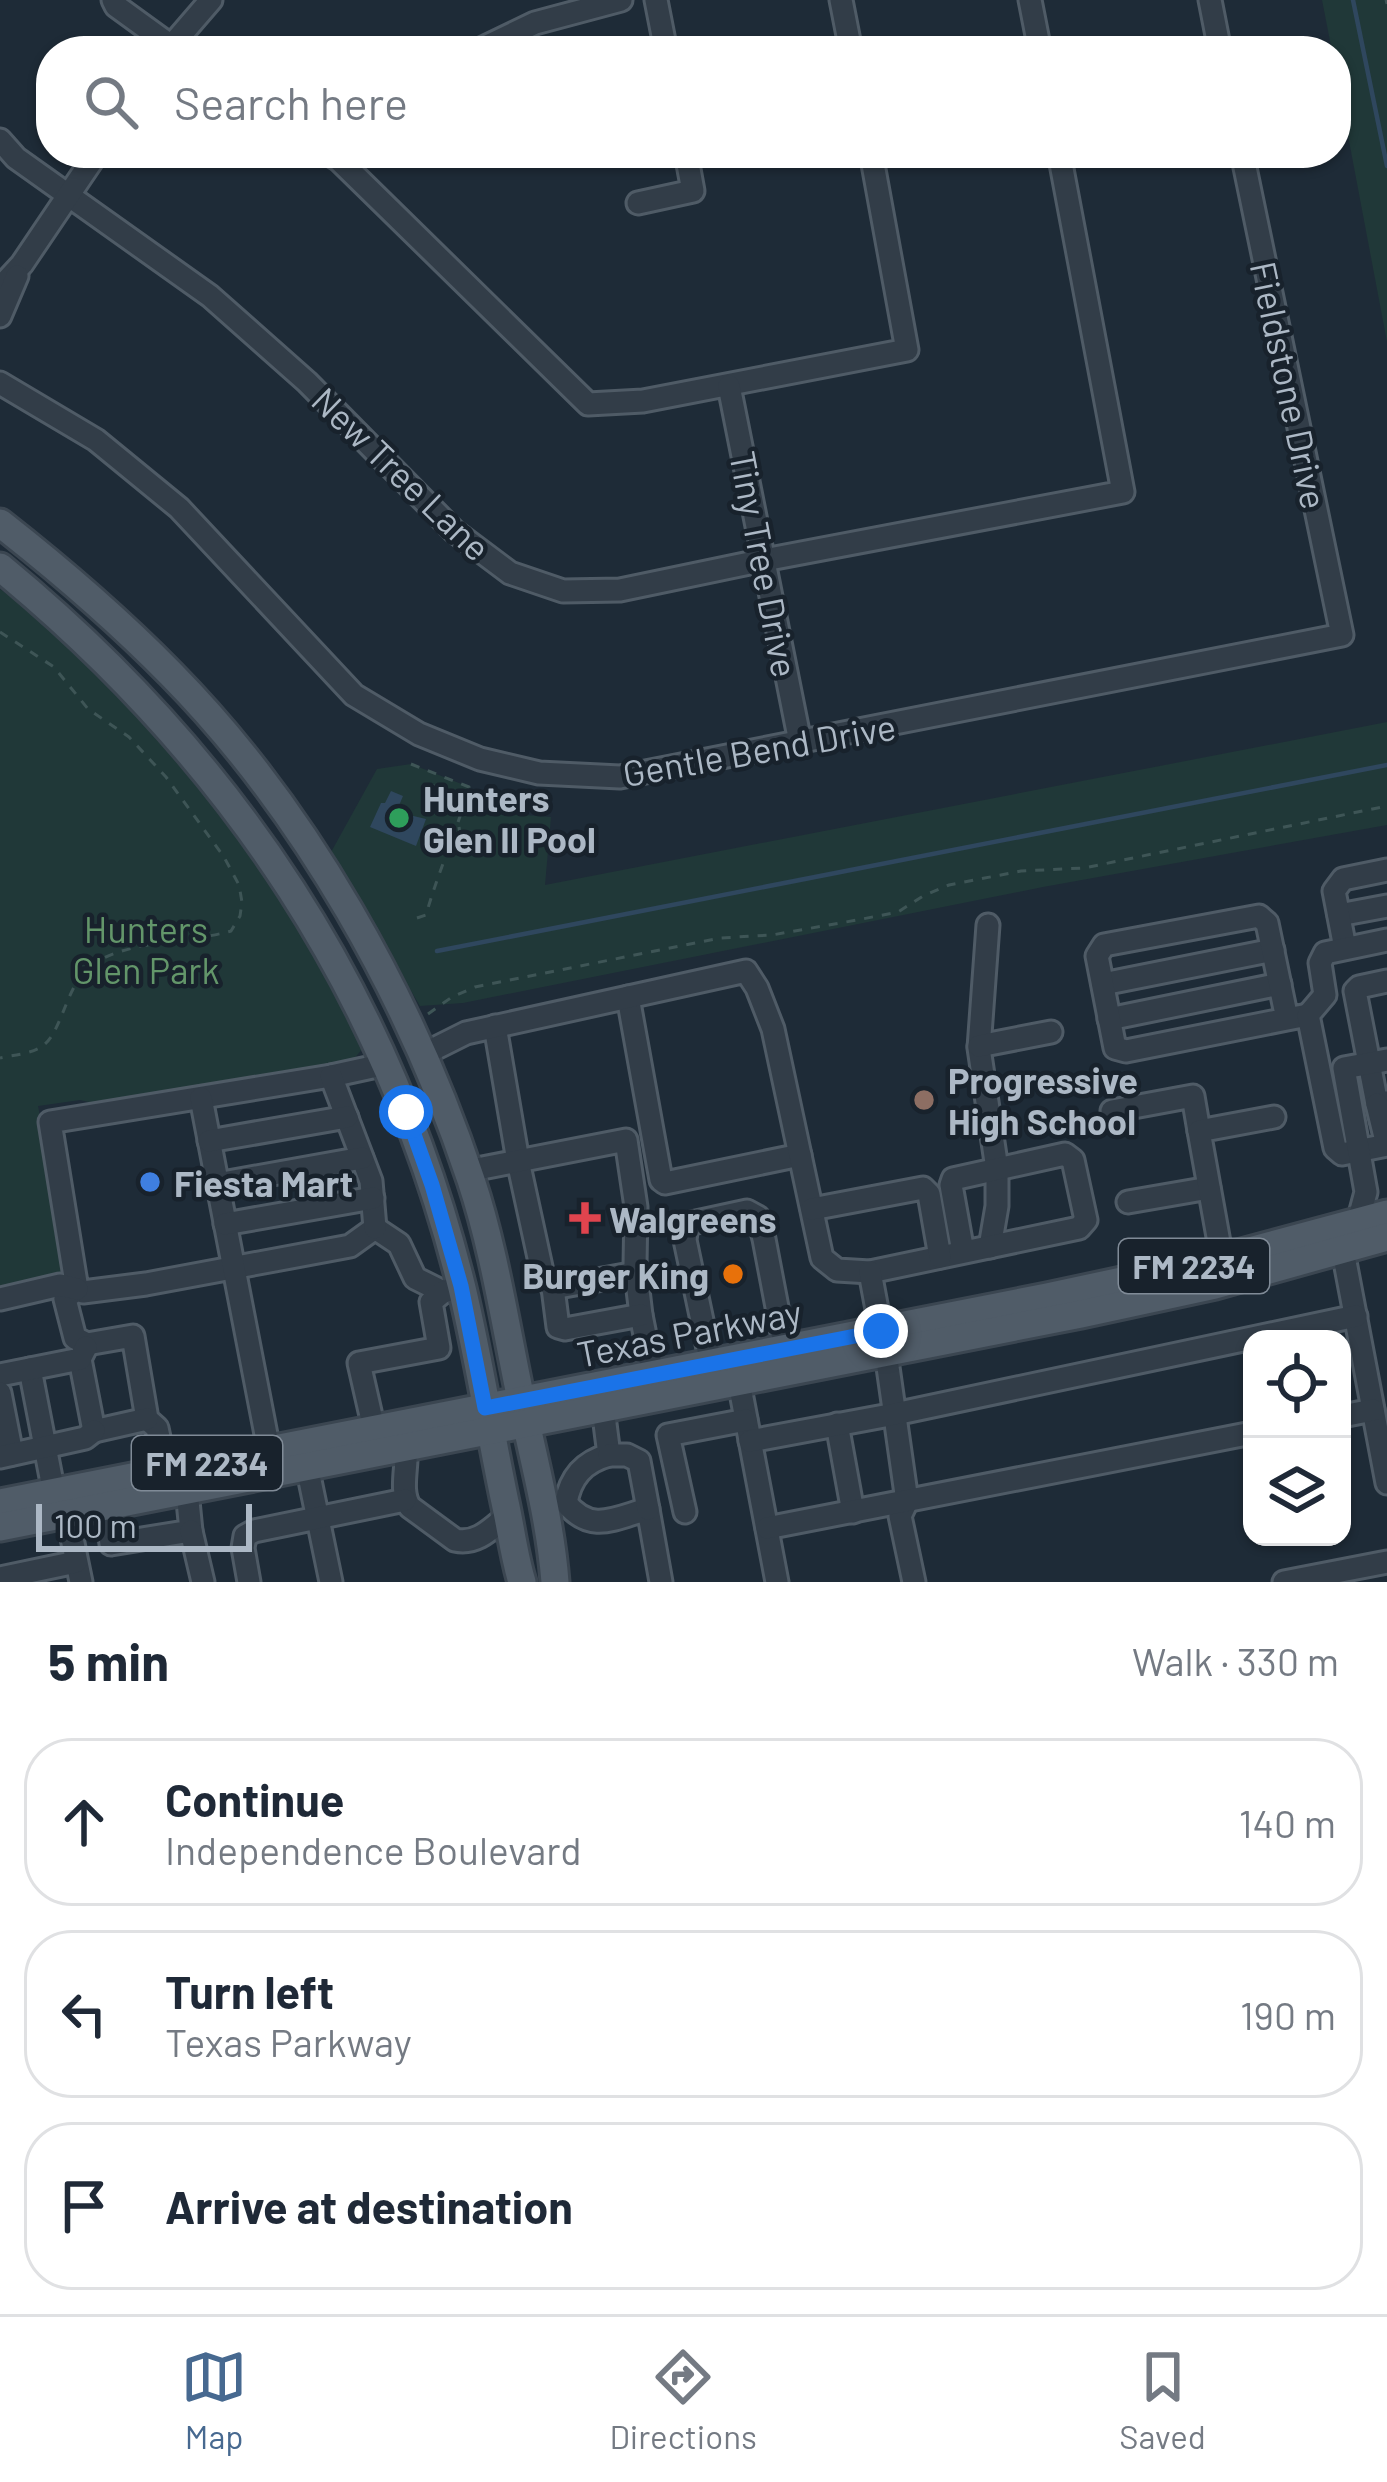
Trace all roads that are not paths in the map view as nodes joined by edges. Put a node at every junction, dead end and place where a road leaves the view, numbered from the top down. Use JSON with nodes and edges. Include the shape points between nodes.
{"nodes":[{"id":1,"x":113,"y":0,"type":"edge"},
{"id":2,"x":211,"y":0,"type":"edge"},
{"id":3,"x":621,"y":0,"type":"edge"},
{"id":4,"x":656,"y":0,"type":"edge"},
{"id":5,"x":841,"y":0,"type":"edge"},
{"id":6,"x":1030,"y":0,"type":"edge"},
{"id":7,"x":1210,"y":0,"type":"edge"},
{"id":8,"x":155,"y":36,"type":"edge"},
{"id":9,"x":182,"y":36,"type":"edge"},
{"id":10,"x":508,"y":36,"type":"edge"},
{"id":11,"x":663,"y":36,"type":"edge"},
{"id":12,"x":848,"y":36,"type":"edge"},
{"id":13,"x":1037,"y":36,"type":"edge"},
{"id":14,"x":1217,"y":36,"type":"edge"},
{"id":15,"x":0,"y":140,"type":"edge"},
{"id":16,"x":87,"y":168,"type":"edge"},
{"id":17,"x":351,"y":168,"type":"edge"},
{"id":18,"x":689,"y":168,"type":"edge"},
{"id":19,"x":874,"y":168,"type":"edge"},
{"id":20,"x":1062,"y":168,"type":"edge"},
{"id":21,"x":1245,"y":168,"type":"edge"},
{"id":22,"x":69,"y":195,"type":"junction"},
{"id":23,"x":638,"y":203,"type":"dead end"},
{"id":24,"x":22,"y":264,"type":"junction"},
{"id":25,"x":0,"y":288,"type":"edge"},
{"id":26,"x":0,"y":316,"type":"edge"},
{"id":27,"x":0,"y":383,"type":"edge"},
{"id":28,"x":729,"y":386,"type":"junction"},
{"id":29,"x":0,"y":523,"type":"edge"},
{"id":30,"x":764,"y":560,"type":"junction"},
{"id":31,"x":0,"y":567,"type":"edge"},
{"id":32,"x":1339,"y":618,"type":"joint"},
{"id":33,"x":174,"y":676,"type":"junction"},
{"id":34,"x":146,"y":701,"type":"junction"},
{"id":35,"x":800,"y":742,"type":"junction"},
{"id":36,"x":1387,"y":870,"type":"edge"},
{"id":37,"x":1387,"y":906,"type":"edge"},
{"id":38,"x":1339,"y":915,"type":"junction"},
{"id":39,"x":988,"y":925,"type":"dead end"},
{"id":40,"x":1387,"y":940,"type":"edge"},
{"id":41,"x":1346,"y":948,"type":"junction"},
{"id":42,"x":1273,"y":950,"type":"junction"},
{"id":43,"x":1387,"y":981,"type":"edge"},
{"id":44,"x":1102,"y":984,"type":"junction"},
{"id":45,"x":1280,"y":984,"type":"junction"},
{"id":46,"x":628,"y":997,"type":"junction"},
{"id":47,"x":1298,"y":1017,"type":"junction"},
{"id":48,"x":1109,"y":1018,"type":"junction"},
{"id":49,"x":495,"y":1026,"type":"junction"},
{"id":50,"x":1051,"y":1032,"type":"dead end"},
{"id":51,"x":979,"y":1046,"type":"junction"},
{"id":52,"x":422,"y":1055,"type":"junction"},
{"id":53,"x":1378,"y":1062,"type":"edge"},
{"id":54,"x":386,"y":1064,"type":"junction"},
{"id":55,"x":331,"y":1076,"type":"junction"},
{"id":56,"x":200,"y":1098,"type":"junction"},
{"id":57,"x":1382,"y":1103,"type":"edge"},
{"id":58,"x":1112,"y":1111,"type":"dead end"},
{"id":59,"x":347,"y":1117,"type":"junction"},
{"id":60,"x":1274,"y":1118,"type":"dead end"},
{"id":61,"x":1199,"y":1130,"type":"junction"},
{"id":62,"x":209,"y":1142,"type":"junction"},
{"id":63,"x":1359,"y":1150,"type":"junction"},
{"id":64,"x":800,"y":1155,"type":"junction"},
{"id":65,"x":362,"y":1158,"type":"junction"},
{"id":66,"x":518,"y":1161,"type":"junction"},
{"id":67,"x":997,"y":1169,"type":"junction"},
{"id":68,"x":467,"y":1171,"type":"junction"},
{"id":69,"x":217,"y":1184,"type":"junction"},
{"id":70,"x":1209,"y":1188,"type":"junction"},
{"id":71,"x":373,"y":1198,"type":"junction"},
{"id":72,"x":1128,"y":1202,"type":"dead end"},
{"id":73,"x":812,"y":1209,"type":"junction"},
{"id":74,"x":1387,"y":1214,"type":"edge"},
{"id":75,"x":225,"y":1224,"type":"junction"},
{"id":76,"x":375,"y":1228,"type":"junction"},
{"id":77,"x":1363,"y":1239,"type":"edge"},
{"id":78,"x":991,"y":1247,"type":"junction"},
{"id":79,"x":963,"y":1252,"type":"junction"},
{"id":80,"x":940,"y":1257,"type":"junction"},
{"id":81,"x":1222,"y":1259,"type":"junction"},
{"id":82,"x":233,"y":1267,"type":"junction"},
{"id":83,"x":636,"y":1273,"type":"junction"},
{"id":84,"x":870,"y":1273,"type":"junction"},
{"id":85,"x":553,"y":1288,"type":"junction"},
{"id":86,"x":77,"y":1289,"type":"junction"},
{"id":87,"x":452,"y":1289,"type":"junction"},
{"id":88,"x":0,"y":1299,"type":"edge"},
{"id":89,"x":640,"y":1315,"type":"junction"},
{"id":90,"x":1356,"y":1316,"type":"junction"},
{"id":91,"x":883,"y":1342,"type":"junction"},
{"id":92,"x":785,"y":1349,"type":"junction"},
{"id":93,"x":84,"y":1352,"type":"junction"},
{"id":94,"x":712,"y":1364,"type":"junction"},
{"id":95,"x":30,"y":1369,"type":"junction"},
{"id":96,"x":0,"y":1375,"type":"edge"},
{"id":97,"x":653,"y":1375,"type":"junction"},
{"id":98,"x":739,"y":1382,"type":"junction"},
{"id":99,"x":0,"y":1393,"type":"edge"},
{"id":100,"x":260,"y":1402,"type":"junction"},
{"id":101,"x":603,"y":1408,"type":"junction"},
{"id":102,"x":1373,"y":1410,"type":"junction"},
{"id":103,"x":524,"y":1412,"type":"junction"},
{"id":104,"x":895,"y":1414,"type":"junction"},
{"id":105,"x":1351,"y":1414,"type":"edge"},
{"id":106,"x":147,"y":1419,"type":"junction"},
{"id":107,"x":488,"y":1419,"type":"junction"},
{"id":108,"x":837,"y":1424,"type":"junction"},
{"id":109,"x":374,"y":1429,"type":"junction"},
{"id":110,"x":748,"y":1430,"type":"junction"},
{"id":111,"x":94,"y":1431,"type":"junction"},
{"id":112,"x":1243,"y":1435,"type":"edge"},
{"id":113,"x":45,"y":1447,"type":"junction"},
{"id":114,"x":406,"y":1447,"type":"junction"},
{"id":115,"x":269,"y":1450,"type":"junction"},
{"id":116,"x":6,"y":1455,"type":"edge"},
{"id":117,"x":609,"y":1455,"type":"junction"},
{"id":118,"x":238,"y":1456,"type":"junction"},
{"id":119,"x":307,"y":1466,"type":"junction"},
{"id":120,"x":166,"y":1470,"type":"junction"},
{"id":121,"x":1387,"y":1483,"type":"edge"},
{"id":122,"x":187,"y":1491,"type":"junction"},
{"id":123,"x":405,"y":1500,"type":"junction"},
{"id":124,"x":908,"y":1501,"type":"junction"},
{"id":125,"x":0,"y":1503,"type":"edge"},
{"id":126,"x":61,"y":1504,"type":"junction"},
{"id":127,"x":115,"y":1505,"type":"junction"},
{"id":128,"x":554,"y":1505,"type":"junction"},
{"id":129,"x":648,"y":1509,"type":"junction"},
{"id":130,"x":685,"y":1512,"type":"dead end"},
{"id":131,"x":854,"y":1512,"type":"junction"},
{"id":132,"x":508,"y":1515,"type":"junction"},
{"id":133,"x":318,"y":1519,"type":"junction"},
{"id":134,"x":0,"y":1527,"type":"edge"},
{"id":135,"x":766,"y":1528,"type":"junction"},
{"id":136,"x":191,"y":1531,"type":"junction"},
{"id":137,"x":1387,"y":1562,"type":"edge"},
{"id":138,"x":78,"y":1572,"type":"edge"},
{"id":139,"x":0,"y":1577,"type":"edge"},
{"id":140,"x":203,"y":1582,"type":"edge"},
{"id":141,"x":249,"y":1582,"type":"edge"},
{"id":142,"x":331,"y":1582,"type":"edge"},
{"id":143,"x":522,"y":1582,"type":"edge"},
{"id":144,"x":555,"y":1582,"type":"edge"},
{"id":145,"x":661,"y":1582,"type":"edge"},
{"id":146,"x":777,"y":1582,"type":"edge"},
{"id":147,"x":914,"y":1582,"type":"edge"},
{"id":148,"x":1284,"y":1582,"type":"edge"}],
"edges":[{"from":1,"to":8,"type":"street"},
{"from":2,"to":9,"type":"street"},
{"from":3,"to":10,"type":"street"},
{"from":4,"to":11,"type":"street"},
{"from":5,"to":12,"type":"street"},
{"from":6,"to":13,"type":"street"},
{"from":7,"to":14,"type":"street"},
{"from":15,"to":22,"type":"street","name":"New Tree Lane"},
{"from":16,"to":22,"type":"street"},
{"from":17,"to":28,"type":"street","via":[[588,404]]},
{"from":18,"to":23,"type":"street","via":[[693,191]]},
{"from":19,"to":28,"type":"street","via":[[907,350]]},
{"from":20,"to":30,"type":"street","name":"New Tree Lane","via":[[1123,492]]},
{"from":21,"to":32,"type":"street","name":"Fieldstone Drive"},
{"from":22,"to":24,"type":"street"},
{"from":22,"to":30,"type":"street","name":"New Tree Lane","via":[[210,296],[454,531],[510,573],[563,591],[620,590]]},
{"from":24,"to":25,"type":"street"},
{"from":24,"to":26,"type":"street"},
{"from":27,"to":35,"type":"street","name":"Gentle Bend Drive","via":[[95,440],[179,508],[354,695],[419,734],[539,773],[620,777]]},
{"from":28,"to":30,"type":"street","name":"Tiny Tree Drive"},
{"from":29,"to":33,"type":"main road"},
{"from":30,"to":35,"type":"street","name":"Tiny Tree Drive"},
{"from":31,"to":34,"type":"main road"},
{"from":32,"to":35,"type":"street","name":"Gentle Bend Drive","via":[[1342,635]]},
{"from":33,"to":34,"type":"main road"},
{"from":33,"to":52,"type":"main road","via":[[310,850]]},
{"from":34,"to":54,"type":"main road","via":[[272,858]]},
{"from":36,"to":38,"type":"street","via":[[1343,879],[1334,891]]},
{"from":37,"to":38,"type":"street"},
{"from":38,"to":41,"type":"street"},
{"from":39,"to":51,"type":"street"},
{"from":40,"to":41,"type":"street"},
{"from":41,"to":47,"type":"street","via":[[1325,952],[1325,995]]},
{"from":42,"to":44,"type":"street"},
{"from":42,"to":44,"type":"street","via":[[1259,916],[1104,945],[1097,956]]},
{"from":42,"to":45,"type":"street"},
{"from":43,"to":53,"type":"street","via":[[1355,991]]},
{"from":44,"to":48,"type":"street"},
{"from":45,"to":47,"type":"street"},
{"from":45,"to":48,"type":"street"},
{"from":46,"to":49,"type":"street"},
{"from":46,"to":64,"type":"street","via":[[746,971],[773,1029]]},
{"from":46,"to":64,"type":"street","via":[[661,1180]]},
{"from":47,"to":48,"type":"street","via":[[1126,1051],[1115,1048]]},
{"from":47,"to":63,"type":"street","via":[[1335,1148]]},
{"from":49,"to":52,"type":"street"},
{"from":49,"to":66,"type":"street"},
{"from":50,"to":51,"type":"street"},
{"from":51,"to":67,"type":"street"},
{"from":52,"to":54,"type":"main road"},
{"from":52,"to":68,"type":"main road"},
{"from":53,"to":57,"type":"street"},
{"from":53,"to":63,"type":"street","via":[[1344,1068]]},
{"from":54,"to":55,"type":"street"},
{"from":54,"to":87,"type":"main road","via":[[432,1185]]},
{"from":55,"to":56,"type":"street"},
{"from":55,"to":59,"type":"street"},
{"from":56,"to":62,"type":"street"},
{"from":56,"to":86,"type":"street","via":[[50,1122]]},
{"from":57,"to":63,"type":"street","via":[[1387,1145]]},
{"from":58,"to":61,"type":"street","via":[[1193,1096]]},
{"from":59,"to":62,"type":"street"},
{"from":59,"to":65,"type":"street"},
{"from":60,"to":61,"type":"street"},
{"from":61,"to":70,"type":"street"},
{"from":62,"to":69,"type":"street"},
{"from":63,"to":77,"type":"street"},
{"from":64,"to":73,"type":"street"},
{"from":65,"to":69,"type":"street"},
{"from":65,"to":71,"type":"street"},
{"from":66,"to":68,"type":"street"},
{"from":66,"to":83,"type":"street","via":[[626,1140]]},
{"from":66,"to":85,"type":"street","via":[[543,1276]]},
{"from":67,"to":78,"type":"street"},
{"from":67,"to":78,"type":"street","via":[[1065,1154],[1086,1220]]},
{"from":67,"to":79,"type":"street","via":[[953,1179]]},
{"from":68,"to":103,"type":"main road"},
{"from":69,"to":75,"type":"street"},
{"from":70,"to":72,"type":"street"},
{"from":70,"to":81,"type":"street"},
{"from":71,"to":75,"type":"street"},
{"from":71,"to":76,"type":"street"},
{"from":73,"to":80,"type":"street","via":[[922,1188]]},
{"from":73,"to":84,"type":"street","via":[[823,1258],[837,1270]]},
{"from":74,"to":77,"type":"main road","name":"Texas Parkway","number":"FM 2234"},
{"from":75,"to":82,"type":"street"},
{"from":76,"to":82,"type":"street","via":[[350,1246]]},
{"from":76,"to":87,"type":"street","via":[[399,1244],[416,1278]]},
{"from":77,"to":81,"type":"main road","name":"Texas Parkway","number":"FM 2234"},
{"from":77,"to":90,"type":"street"},
{"from":77,"to":91,"type":"main road","name":"Texas Parkway","number":"FM 2234","via":[[1192,1290]]},
{"from":78,"to":79,"type":"street"},
{"from":79,"to":80,"type":"street"},
{"from":80,"to":84,"type":"street"},
{"from":81,"to":91,"type":"main road","name":"Texas Parkway","number":"FM 2234","via":[[925,1322]]},
{"from":82,"to":86,"type":"street"},
{"from":82,"to":100,"type":"street"},
{"from":83,"to":85,"type":"street"},
{"from":83,"to":89,"type":"street"},
{"from":84,"to":91,"type":"street"},
{"from":85,"to":89,"type":"street","via":[[565,1330]]},
{"from":86,"to":88,"type":"street"},
{"from":86,"to":93,"type":"street","via":[[65,1299]]},
{"from":87,"to":107,"type":"main road"},
{"from":87,"to":109,"type":"street","via":[[430,1302],[439,1348],[359,1363]]},
{"from":89,"to":97,"type":"street"},
{"from":90,"to":102,"type":"street"},
{"from":90,"to":104,"type":"street"},
{"from":91,"to":92,"type":"main road","name":"Texas Parkway","number":"FM 2234"},
{"from":91,"to":98,"type":"main road","name":"Texas Parkway","number":"FM 2234"},
{"from":91,"to":104,"type":"street"},
{"from":92,"to":94,"type":"main road","name":"Texas Parkway","number":"FM 2234"},
{"from":92,"to":94,"type":"street","via":[[758,1217],[747,1211],[687,1224]]},
{"from":93,"to":95,"type":"street"},
{"from":93,"to":106,"type":"street","via":[[133,1336]]},
{"from":93,"to":111,"type":"street"},
{"from":94,"to":97,"type":"main road","name":"Texas Parkway","number":"FM 2234"},
{"from":95,"to":96,"type":"street"},
{"from":95,"to":113,"type":"street"},
{"from":97,"to":103,"type":"main road","name":"Texas Parkway","number":"FM 2234"},
{"from":98,"to":101,"type":"main road","name":"Texas Parkway","number":"FM 2234"},
{"from":98,"to":110,"type":"street"},
{"from":99,"to":116,"type":"street"},
{"from":100,"to":115,"type":"street"},
{"from":100,"to":118,"type":"street"},
{"from":101,"to":103,"type":"main road","name":"Texas Parkway","number":"FM 2234"},
{"from":101,"to":117,"type":"street"},
{"from":102,"to":105,"type":"street"},
{"from":102,"to":121,"type":"street"},
{"from":103,"to":107,"type":"main road","name":"Texas Parkway","number":"FM 2234"},
{"from":103,"to":128,"type":"main road"},
{"from":104,"to":108,"type":"street"},
{"from":104,"to":124,"type":"street"},
{"from":106,"to":111,"type":"street"},
{"from":106,"to":120,"type":"street","via":[[158,1428]]},
{"from":107,"to":109,"type":"main road","name":"Texas Parkway","number":"FM 2234"},
{"from":107,"to":114,"type":"main road","name":"Texas Parkway","number":"FM 2234"},
{"from":107,"to":132,"type":"main road"},
{"from":108,"to":110,"type":"street"},
{"from":108,"to":131,"type":"street"},
{"from":109,"to":115,"type":"main road","name":"Texas Parkway","number":"FM 2234"},
{"from":110,"to":130,"type":"street","via":[[668,1435]]},
{"from":110,"to":135,"type":"street"},
{"from":111,"to":113,"type":"street"},
{"from":112,"to":124,"type":"street"},
{"from":113,"to":116,"type":"street"},
{"from":113,"to":126,"type":"street"},
{"from":114,"to":119,"type":"main road","name":"Texas Parkway","number":"FM 2234"},
{"from":114,"to":123,"type":"street"},
{"from":115,"to":118,"type":"main road","name":"Texas Parkway","number":"FM 2234"},
{"from":117,"to":128,"type":"street","via":[[580,1470]]},
{"from":117,"to":129,"type":"street","via":[[639,1461]]},
{"from":118,"to":120,"type":"main road","name":"Texas Parkway","number":"FM 2234"},
{"from":119,"to":122,"type":"main road","name":"Texas Parkway","number":"FM 2234"},
{"from":119,"to":133,"type":"street"},
{"from":120,"to":126,"type":"main road","name":"Texas Parkway","number":"FM 2234"},
{"from":120,"to":127,"type":"main road","via":[[155,1486]]},
{"from":122,"to":127,"type":"main road","name":"Texas Parkway","number":"FM 2234"},
{"from":122,"to":136,"type":"street"},
{"from":123,"to":132,"type":"street","via":[[464,1542]]},
{"from":123,"to":133,"type":"street"},
{"from":124,"to":131,"type":"street"},
{"from":124,"to":147,"type":"street","via":[[900,1516]]},
{"from":125,"to":126,"type":"main road","name":"Texas Parkway","number":"FM 2234"},
{"from":126,"to":127,"type":"main road","name":"Texas Parkway","number":"FM 2234"},
{"from":126,"to":134,"type":"main road","name":"Texas Parkway","number":"FM 2234"},
{"from":126,"to":138,"type":"street"},
{"from":127,"to":136,"type":"street","via":[[111,1544]]},
{"from":128,"to":129,"type":"street","via":[[588,1522]]},
{"from":128,"to":144,"type":"main road"},
{"from":129,"to":145,"type":"street"},
{"from":131,"to":135,"type":"street"},
{"from":132,"to":143,"type":"main road"},
{"from":133,"to":141,"type":"street","via":[[244,1536]]},
{"from":133,"to":142,"type":"street"},
{"from":135,"to":146,"type":"street"},
{"from":136,"to":140,"type":"street"},
{"from":137,"to":148,"type":"street"},
{"from":138,"to":139,"type":"street","via":[[49,1565]]}]}
